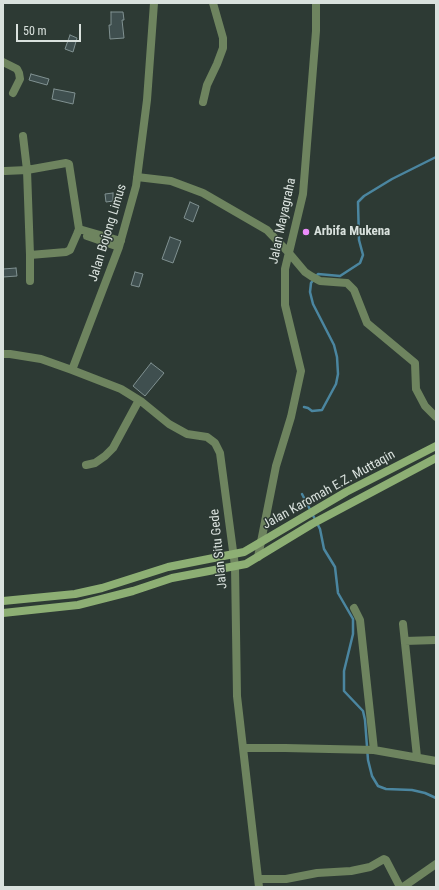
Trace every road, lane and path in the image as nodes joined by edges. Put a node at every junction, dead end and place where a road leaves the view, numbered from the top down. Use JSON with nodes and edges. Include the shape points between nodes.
{"nodes":[{"id":1,"x":154,"y":3,"type":"edge"},
{"id":2,"x":213,"y":3,"type":"edge"},
{"id":3,"x":316,"y":3,"type":"edge"},
{"id":4,"x":3,"y":62,"type":"edge"},
{"id":5,"x":13,"y":93,"type":"dead end"},
{"id":6,"x":202,"y":102,"type":"dead end"},
{"id":7,"x":23,"y":136,"type":"dead end"},
{"id":8,"x":27,"y":170,"type":"junction"},
{"id":9,"x":5,"y":171,"type":"dead end"},
{"id":10,"x":137,"y":176,"type":"junction"},
{"id":11,"x":78,"y":232,"type":"junction"},
{"id":12,"x":120,"y":244,"type":"junction"},
{"id":13,"x":290,"y":253,"type":"junction"},
{"id":14,"x":30,"y":255,"type":"junction"},
{"id":15,"x":30,"y":281,"type":"dead end"},
{"id":16,"x":3,"y":354,"type":"edge"},
{"id":17,"x":72,"y":370,"type":"junction"},
{"id":18,"x":139,"y":400,"type":"junction"},
{"id":19,"x":436,"y":417,"type":"edge"},
{"id":20,"x":436,"y":446,"type":"edge"},
{"id":21,"x":436,"y":458,"type":"edge"},
{"id":22,"x":86,"y":466,"type":"dead end"},
{"id":23,"x":261,"y":542,"type":"junction"},
{"id":24,"x":233,"y":554,"type":"junction"},
{"id":25,"x":258,"y":557,"type":"junction"},
{"id":26,"x":235,"y":566,"type":"junction"},
{"id":27,"x":3,"y":601,"type":"edge"},
{"id":28,"x":354,"y":608,"type":"dead end"},
{"id":29,"x":3,"y":613,"type":"edge"},
{"id":30,"x":403,"y":624,"type":"dead end"},
{"id":31,"x":436,"y":640,"type":"edge"},
{"id":32,"x":405,"y":641,"type":"junction"},
{"id":33,"x":243,"y":748,"type":"junction"},
{"id":34,"x":372,"y":750,"type":"junction"},
{"id":35,"x":417,"y":757,"type":"junction"},
{"id":36,"x":436,"y":761,"type":"edge"},
{"id":37,"x":436,"y":864,"type":"edge"},
{"id":38,"x":259,"y":883,"type":"edge"},
{"id":39,"x":401,"y":887,"type":"edge"}],
"edges":[{"from":1,"to":10,"type":"street","name":"Jalan Bojong Limus","via":[[147,100]]},
{"from":2,"to":6,"type":"street","via":[[223,38],[223,48]]},
{"from":3,"to":13,"type":"street","name":"Jalan Mayagraha","via":[[303,194]]},
{"from":4,"to":5,"type":"street","via":[[17,69],[19,73],[20,79]]},
{"from":7,"to":8,"type":"street"},
{"from":8,"to":9,"type":"street"},
{"from":8,"to":11,"type":"street","via":[[69,164]]},
{"from":8,"to":14,"type":"street"},
{"from":10,"to":12,"type":"street","name":"Jalan Bojong Limus"},
{"from":10,"to":13,"type":"street","via":[[171,181],[203,193],[267,230]]},
{"from":11,"to":12,"type":"street"},
{"from":11,"to":14,"type":"street","via":[[70,250],[66,252]]},
{"from":12,"to":17,"type":"street","name":"Jalan Bojong Limus"},
{"from":13,"to":19,"type":"street","via":[[311,276],[320,281],[347,283],[354,290],[367,323],[415,363],[416,389],[425,406]]},
{"from":13,"to":23,"type":"street","name":"Jalan Mayagraha","via":[[285,268],[284,306],[301,371],[291,417],[276,466]]},
{"from":14,"to":15,"type":"street"},
{"from":16,"to":17,"type":"street","name":"Jalan Situ Gede","via":[[41,360]]},
{"from":17,"to":18,"type":"street","name":"Jalan Situ Gede","via":[[121,389]]},
{"from":18,"to":22,"type":"street","via":[[113,448],[95,463]]},
{"from":18,"to":24,"type":"street","name":"Jalan Situ Gede","via":[[169,424],[187,434],[208,437],[215,443],[220,453]]},
{"from":20,"to":23,"type":"street","name":"Jalan Karomah E.Z. Muttaqin","via":[[369,479]]},
{"from":21,"to":25,"type":"street","name":"Jalan Karomah E.Z. Muttaqin","via":[[312,524]]},
{"from":23,"to":24,"type":"street","name":"Jalan Karomah E.Z. Muttaqin","via":[[244,552]]},
{"from":23,"to":25,"type":"street","name":"Jalan Mayagraha"},
{"from":24,"to":26,"type":"street","name":"Jalan Situ Gede"},
{"from":24,"to":27,"type":"street","name":"Jalan Karomah E.Z. Muttaqin","via":[[168,567],[75,594]]},
{"from":25,"to":26,"type":"street","name":"Jalan Karomah E.Z. Muttaqin","via":[[246,564]]},
{"from":26,"to":29,"type":"street","name":"Jalan Karomah E.Z. Muttaqin","via":[[172,578],[133,592],[78,605]]},
{"from":26,"to":33,"type":"street","name":"Jalan Situ Gede","via":[[237,696]]},
{"from":28,"to":34,"type":"street","via":[[360,620]]},
{"from":30,"to":32,"type":"street"},
{"from":31,"to":32,"type":"street"},
{"from":32,"to":35,"type":"street"},
{"from":33,"to":34,"type":"street"},
{"from":33,"to":38,"type":"street","name":"Jalan Situ Gede"},
{"from":34,"to":35,"type":"street"},
{"from":35,"to":36,"type":"street"},
{"from":37,"to":39,"type":"street"},
{"from":38,"to":39,"type":"street","via":[[318,873],[351,871],[370,867],[384,859]]}]}
